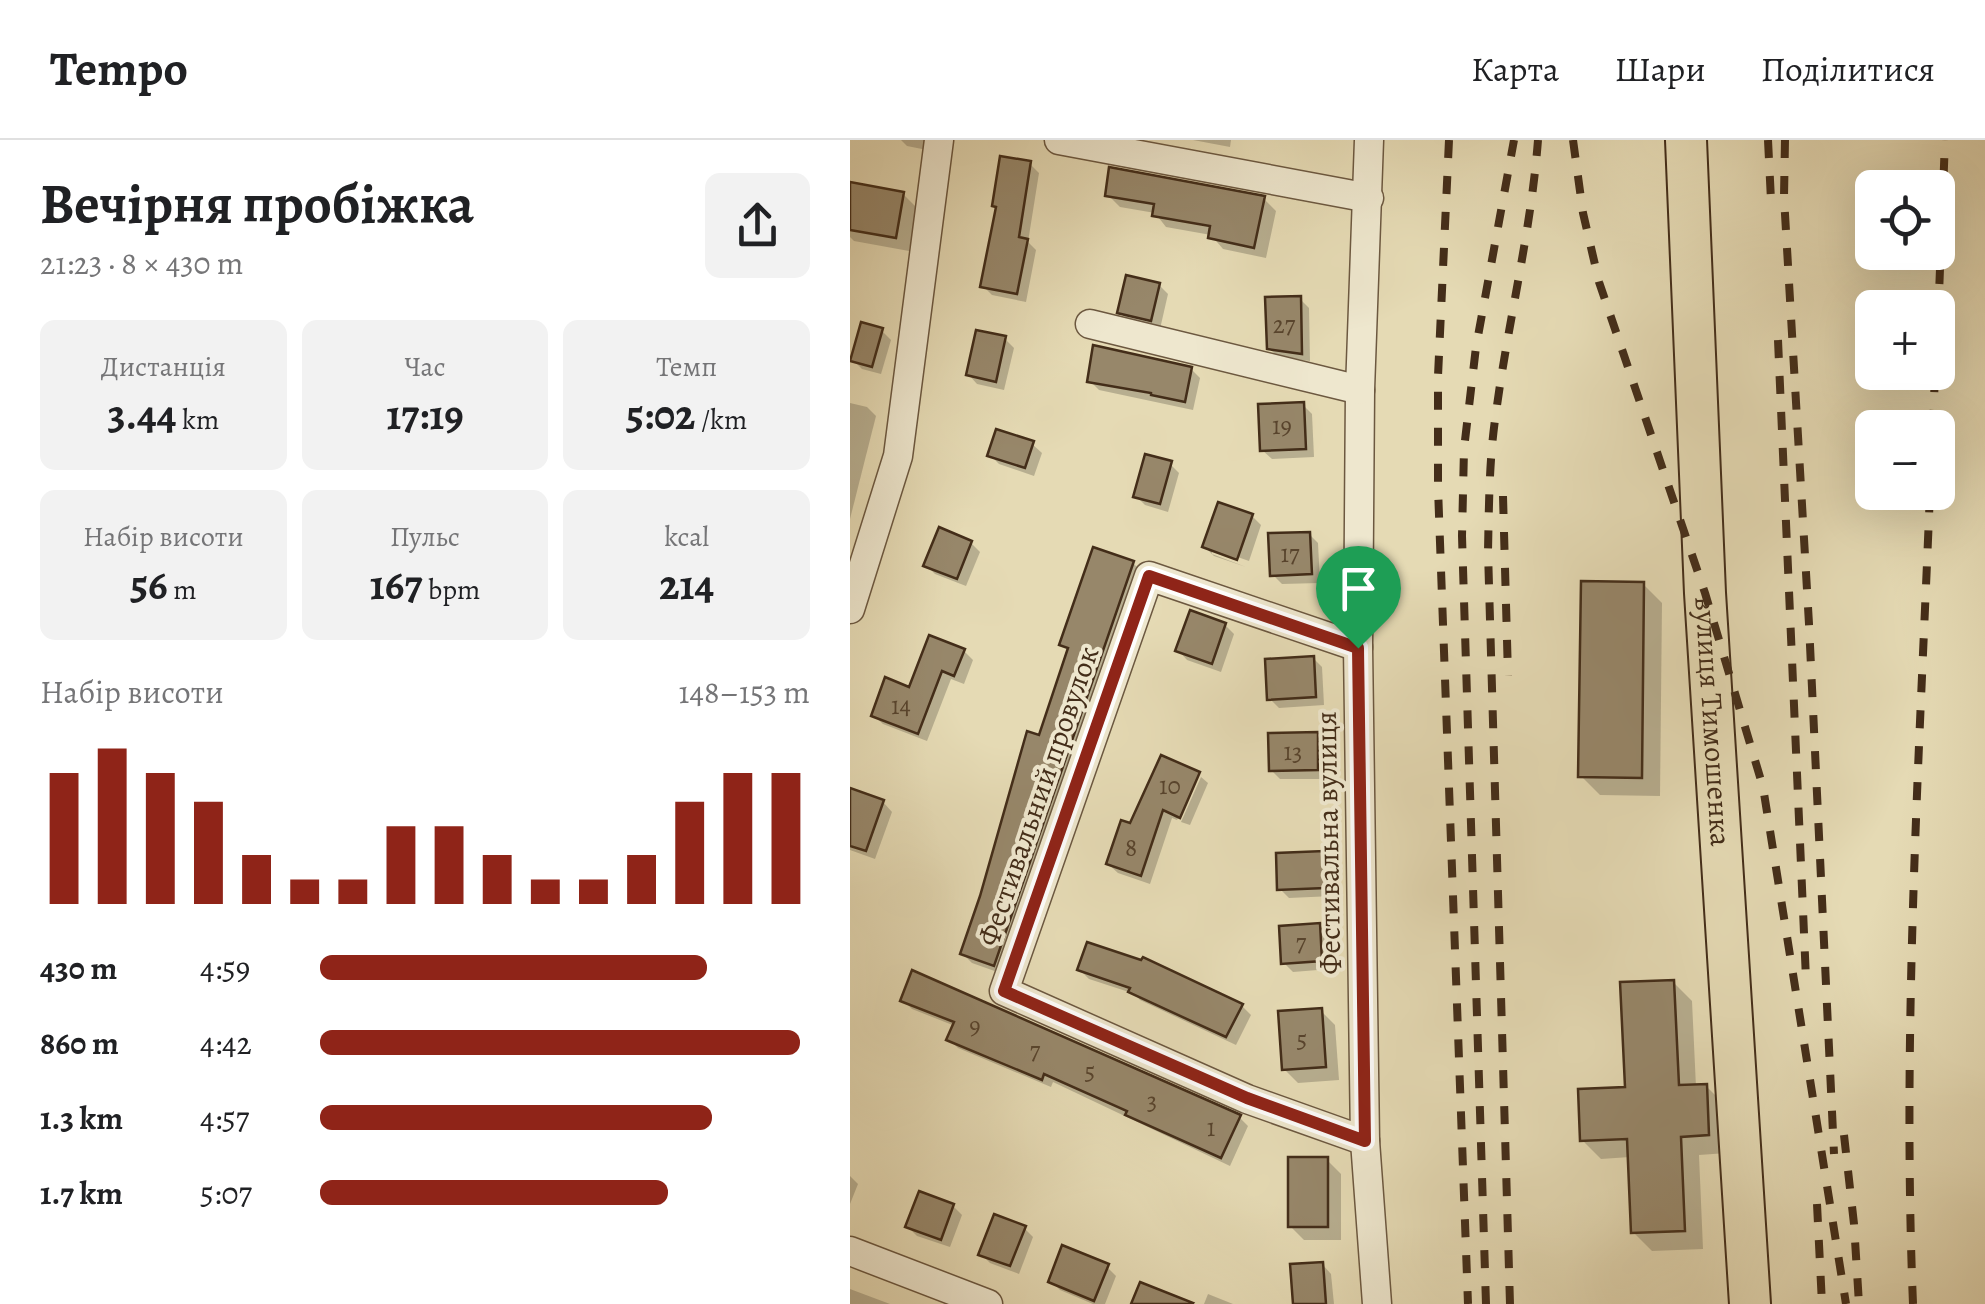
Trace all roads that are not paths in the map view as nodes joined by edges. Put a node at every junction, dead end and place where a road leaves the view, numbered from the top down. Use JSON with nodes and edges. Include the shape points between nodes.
{"nodes":[{"id":1,"x":939,"y":140,"type":"edge"},
{"id":2,"x":1059,"y":140,"type":"edge"},
{"id":3,"x":1370,"y":140,"type":"edge"},
{"id":4,"x":1686,"y":140,"type":"edge"},
{"id":5,"x":1369,"y":198,"type":"junction"},
{"id":6,"x":1090,"y":324,"type":"dead end"},
{"id":7,"x":1360,"y":390,"type":"junction"},
{"id":8,"x":850,"y":608,"type":"edge"},
{"id":9,"x":1358,"y":648,"type":"junction"},
{"id":10,"x":1365,"y":1141,"type":"junction"},
{"id":11,"x":850,"y":1251,"type":"edge"},
{"id":12,"x":988,"y":1304,"type":"edge"},
{"id":13,"x":1377,"y":1304,"type":"edge"},
{"id":14,"x":1750,"y":1304,"type":"edge"}],
"edges":[{"from":1,"to":8,"type":"street","via":[[898,456]]},
{"from":2,"to":5,"type":"street"},
{"from":3,"to":5,"type":"street","name":"Фестивальна вулиця"},
{"from":4,"to":14,"type":"highway","name":"вулиця Тимошенка","via":[[1705,593]]},
{"from":5,"to":7,"type":"street","name":"Фестивальна вулиця"},
{"from":6,"to":7,"type":"street"},
{"from":7,"to":9,"type":"street","name":"Фестивальна вулиця"},
{"from":9,"to":10,"type":"street","name":"Фестивальна вулиця"},
{"from":9,"to":10,"type":"street","name":"Фестивальний провулок","via":[[1149,576],[1004,991],[1247,1098]]},
{"from":10,"to":13,"type":"street","name":"Фестивальна вулиця"},
{"from":11,"to":12,"type":"street"}]}
